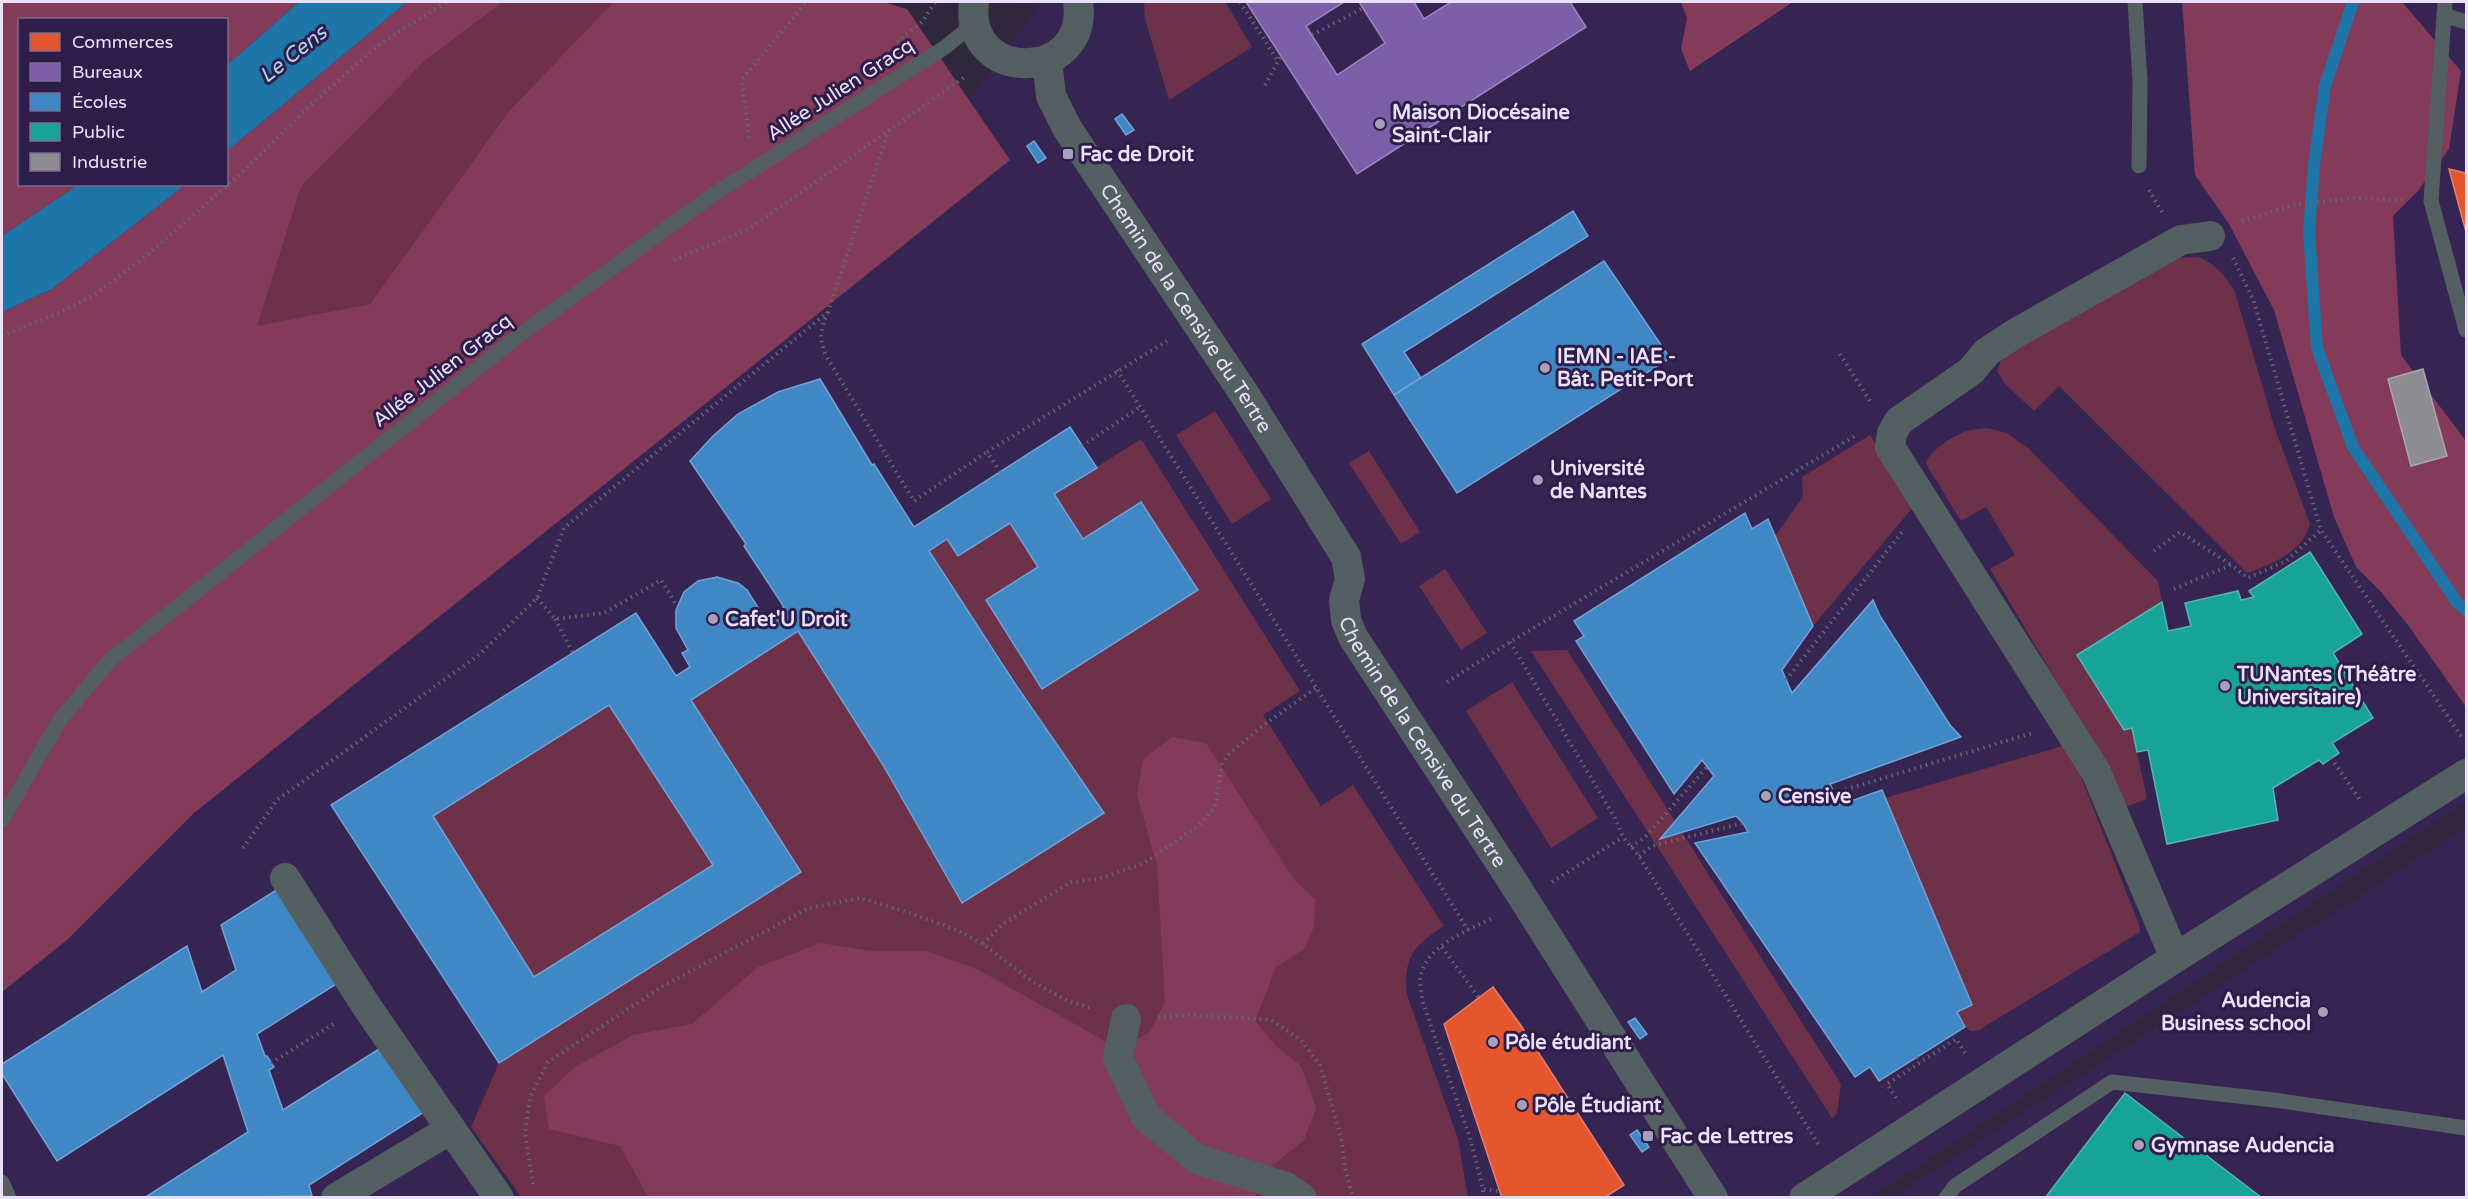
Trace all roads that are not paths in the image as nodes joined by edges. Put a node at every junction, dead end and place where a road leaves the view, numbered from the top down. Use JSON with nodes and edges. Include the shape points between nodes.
{"nodes":[{"id":1,"x":1077,"y":2,"type":"edge"},
{"id":2,"x":2135,"y":2,"type":"edge"},
{"id":3,"x":2444,"y":8,"type":"edge"},
{"id":4,"x":974,"y":13,"type":"edge"},
{"id":5,"x":2466,"y":22,"type":"edge"},
{"id":6,"x":1047,"y":60,"type":"junction"},
{"id":7,"x":2139,"y":166,"type":"dead end"},
{"id":8,"x":2210,"y":236,"type":"road end"},
{"id":9,"x":2466,"y":330,"type":"edge"},
{"id":10,"x":2466,"y":774,"type":"edge"},
{"id":11,"x":2,"y":820,"type":"edge"},
{"id":12,"x":285,"y":878,"type":"dead end"},
{"id":13,"x":2175,"y":958,"type":"junction"},
{"id":14,"x":1126,"y":1019,"type":"road end"},
{"id":15,"x":2466,"y":1128,"type":"edge"},
{"id":16,"x":451,"y":1129,"type":"junction"},
{"id":17,"x":2,"y":1182,"type":"edge"},
{"id":18,"x":9,"y":1197,"type":"edge"},
{"id":19,"x":336,"y":1197,"type":"edge"},
{"id":20,"x":499,"y":1197,"type":"edge"},
{"id":21,"x":1302,"y":1197,"type":"edge"},
{"id":22,"x":1713,"y":1197,"type":"edge"},
{"id":23,"x":1804,"y":1197,"type":"edge"},
{"id":24,"x":1946,"y":1197,"type":"edge"}],
"edges":[{"from":1,"to":6,"type":"street","via":[[1074,34],[1067,45]]},
{"from":2,"to":7,"type":"lane","via":[[2140,80]]},
{"from":3,"to":5,"type":"lane"},
{"from":3,"to":9,"type":"lane","via":[[2431,201]]},
{"from":4,"to":6,"type":"street","via":[[983,42],[998,57],[1022,64]]},
{"from":4,"to":11,"type":"lane","name":"Allée Julien Gracq","via":[[934,54],[714,194],[517,337],[110,660],[59,721]]},
{"from":6,"to":22,"type":"street","name":"Chemin de la Censive du Tertre","via":[[1051,96],[1058,112],[1257,413],[1346,557],[1350,579],[1344,600],[1353,637]]},
{"from":8,"to":13,"type":"street","via":[[2181,240],[1987,352],[1971,372],[1899,421],[1890,447],[2096,772]]},
{"from":10,"to":13,"type":"street"},
{"from":12,"to":16,"type":"street"},
{"from":13,"to":23,"type":"street"},
{"from":14,"to":21,"type":"street","via":[[1118,1058],[1146,1117],[1197,1159],[1286,1187]]},
{"from":15,"to":24,"type":"lane","via":[[2274,1100],[2112,1082],[1955,1186]]},
{"from":16,"to":19,"type":"street"},
{"from":16,"to":20,"type":"street"},
{"from":17,"to":18,"type":"lane"}]}
